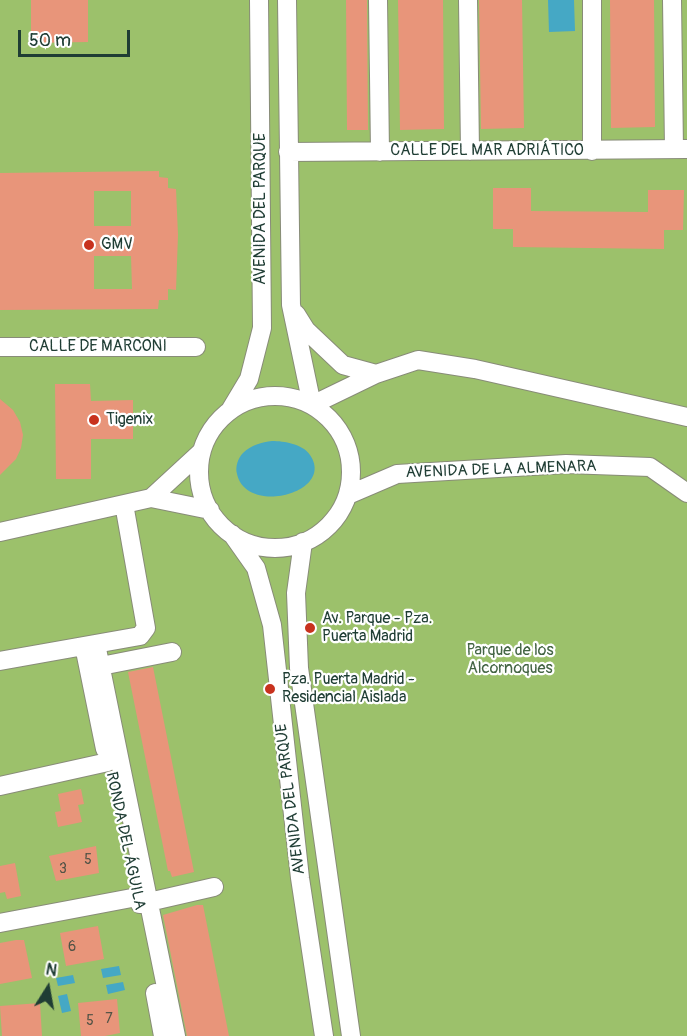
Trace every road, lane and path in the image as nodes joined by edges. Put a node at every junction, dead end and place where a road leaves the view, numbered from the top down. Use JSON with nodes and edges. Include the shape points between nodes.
{"nodes":[{"id":1,"x":259,"y":0,"type":"edge"},
{"id":2,"x":287,"y":0,"type":"edge"},
{"id":3,"x":378,"y":0,"type":"edge"},
{"id":4,"x":468,"y":0,"type":"edge"},
{"id":5,"x":592,"y":0,"type":"edge"},
{"id":6,"x":672,"y":0,"type":"edge"},
{"id":7,"x":680,"y":149,"type":"edge"},
{"id":8,"x":470,"y":151,"type":"junction"},
{"id":9,"x":592,"y":151,"type":"junction"},
{"id":10,"x":288,"y":152,"type":"junction"},
{"id":11,"x":380,"y":152,"type":"junction"},
{"id":12,"x":291,"y":305,"type":"junction"},
{"id":13,"x":0,"y":347,"type":"edge"},
{"id":14,"x":196,"y":347,"type":"dead end"},
{"id":15,"x":376,"y":374,"type":"junction"},
{"id":16,"x":312,"y":405,"type":"junction"},
{"id":17,"x":230,"y":410,"type":"junction"},
{"id":18,"x":687,"y":417,"type":"edge"},
{"id":19,"x":202,"y":451,"type":"junction"},
{"id":20,"x":687,"y":493,"type":"edge"},
{"id":21,"x":348,"y":495,"type":"junction"},
{"id":22,"x":151,"y":498,"type":"junction"},
{"id":23,"x":124,"y":504,"type":"junction"},
{"id":24,"x":210,"y":510,"type":"junction"},
{"id":25,"x":0,"y":532,"type":"edge"},
{"id":26,"x":232,"y":534,"type":"junction"},
{"id":27,"x":303,"y":542,"type":"junction"},
{"id":28,"x":90,"y":645,"type":"junction"},
{"id":29,"x":172,"y":652,"type":"dead end"},
{"id":30,"x":0,"y":661,"type":"edge"},
{"id":31,"x":101,"y":666,"type":"junction"},
{"id":32,"x":108,"y":762,"type":"junction"},
{"id":33,"x":0,"y":786,"type":"edge"},
{"id":34,"x":214,"y":887,"type":"dead end"},
{"id":35,"x":142,"y":901,"type":"junction"},
{"id":36,"x":0,"y":923,"type":"edge"},
{"id":37,"x":163,"y":1036,"type":"edge"},
{"id":38,"x":176,"y":1036,"type":"edge"},
{"id":39,"x":324,"y":1036,"type":"edge"},
{"id":40,"x":351,"y":1036,"type":"edge"}],
"edges":[{"from":1,"to":17,"type":"street","name":"AVENIDA DEL PARQUE","via":[[262,328],[249,379]]},
{"from":2,"to":10,"type":"street","name":"AVENIDA DEL PARQUE"},
{"from":3,"to":11,"type":"street"},
{"from":4,"to":8,"type":"street"},
{"from":5,"to":9,"type":"street"},
{"from":6,"to":7,"type":"street"},
{"from":7,"to":9,"type":"street","name":"CALLE DEL MAR ADRIÁTICO"},
{"from":8,"to":9,"type":"street","name":"CALLE DEL MAR ADRIÁTICO"},
{"from":8,"to":11,"type":"street","name":"CALLE DEL MAR ADRIÁTICO"},
{"from":10,"to":11,"type":"street","name":"CALLE DEL MAR ADRIÁTICO"},
{"from":10,"to":12,"type":"street","name":"AVENIDA DEL PARQUE"},
{"from":12,"to":15,"type":"street","via":[[306,330],[343,365]]},
{"from":12,"to":16,"type":"street","name":"AVENIDA DEL PARQUE"},
{"from":13,"to":14,"type":"street","name":"CALLE DE MARCONI"},
{"from":15,"to":16,"type":"street"},
{"from":15,"to":18,"type":"street","via":[[418,360],[475,369]]},
{"from":16,"to":17,"type":"street","via":[[289,397],[268,396],[248,400]]},
{"from":16,"to":21,"type":"street","via":[[341,432],[349,452],[352,474]]},
{"from":17,"to":19,"type":"street","via":[[213,428]]},
{"from":19,"to":22,"type":"street"},
{"from":19,"to":24,"type":"street","via":[[199,476]]},
{"from":20,"to":21,"type":"street","name":"AVENIDA DE LA ALMENARA","via":[[650,467],[566,464],[397,474]]},
{"from":21,"to":27,"type":"street","via":[[338,515],[323,531]]},
{"from":22,"to":23,"type":"street"},
{"from":22,"to":24,"type":"street"},
{"from":23,"to":25,"type":"street"},
{"from":23,"to":28,"type":"street","via":[[146,628],[140,636]]},
{"from":24,"to":26,"type":"street"},
{"from":26,"to":27,"type":"street","via":[[254,545],[279,548]]},
{"from":26,"to":39,"type":"street","name":"AVENIDA DEL PARQUE","via":[[256,568],[272,625],[300,878]]},
{"from":27,"to":40,"type":"street","name":"AVENIDA DEL PARQUE","via":[[296,593],[299,668]]},
{"from":28,"to":30,"type":"street"},
{"from":28,"to":31,"type":"street"},
{"from":28,"to":32,"type":"street","name":"RONDA DEL ÁGUILA"},
{"from":29,"to":31,"type":"street"},
{"from":31,"to":35,"type":"street"},
{"from":32,"to":33,"type":"street"},
{"from":32,"to":35,"type":"street","name":"RONDA DEL ÁGUILA"},
{"from":34,"to":35,"type":"street"},
{"from":35,"to":36,"type":"street"},
{"from":35,"to":37,"type":"street","name":"RONDA DEL ÁGUILA"},
{"from":35,"to":38,"type":"street"}]}
